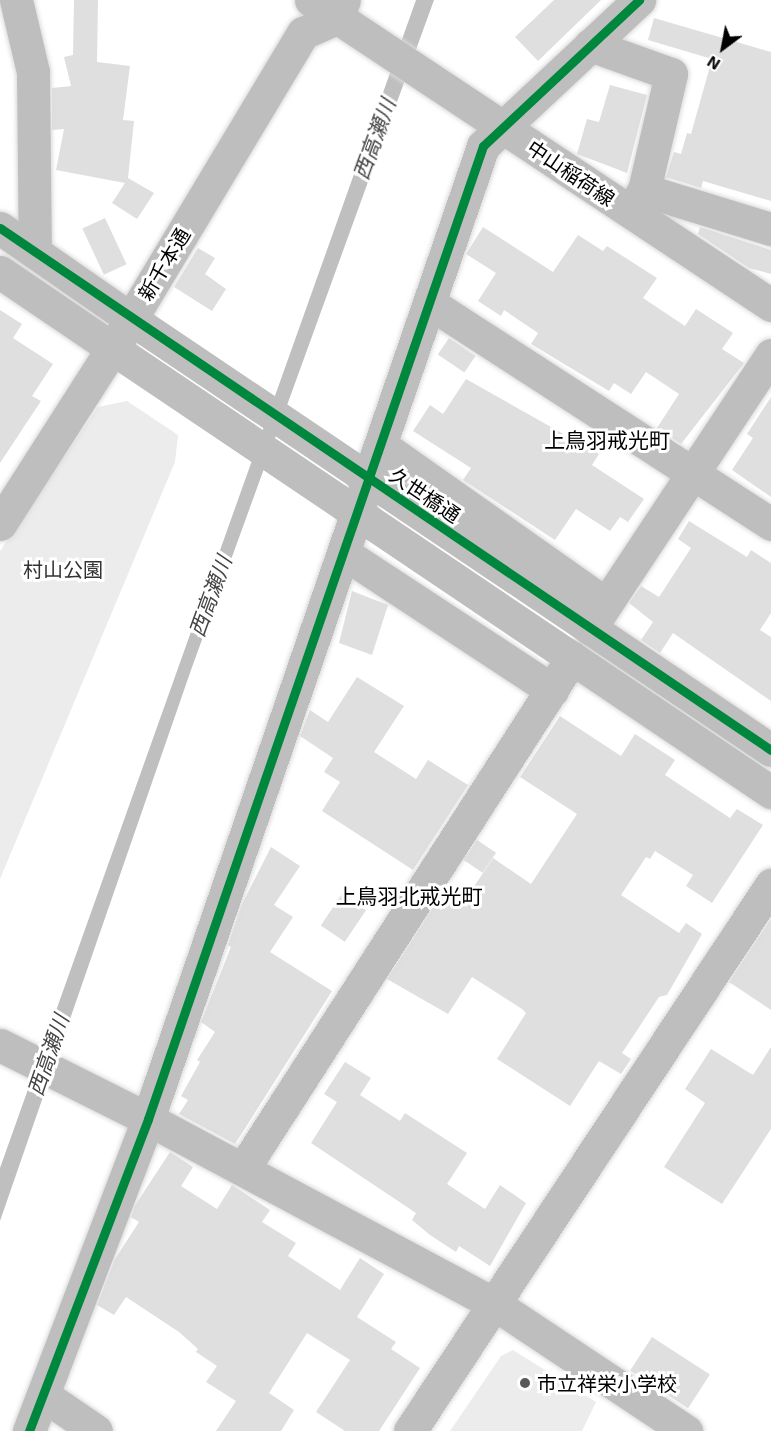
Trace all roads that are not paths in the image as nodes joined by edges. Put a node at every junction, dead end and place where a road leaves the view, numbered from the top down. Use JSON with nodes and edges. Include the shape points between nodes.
{"nodes":[{"id":1,"x":16,"y":0,"type":"edge"},
{"id":2,"x":639,"y":0,"type":"edge"},
{"id":3,"x":336,"y":11,"type":"edge"},
{"id":4,"x":590,"y":45,"type":"junction"},
{"id":5,"x":501,"y":127,"type":"junction"},
{"id":6,"x":637,"y":201,"type":"junction"},
{"id":7,"x":0,"y":228,"type":"edge"},
{"id":8,"x":771,"y":229,"type":"edge"},
{"id":9,"x":35,"y":252,"type":"junction"},
{"id":10,"x":0,"y":272,"type":"edge"},
{"id":11,"x":431,"y":304,"type":"junction"},
{"id":12,"x":771,"y":305,"type":"edge"},
{"id":13,"x":131,"y":319,"type":"junction"},
{"id":14,"x":112,"y":348,"type":"junction"},
{"id":15,"x":771,"y":355,"type":"edge"},
{"id":16,"x":382,"y":446,"type":"junction"},
{"id":17,"x":693,"y":473,"type":"junction"},
{"id":18,"x":0,"y":524,"type":"edge"},
{"id":19,"x":771,"y":524,"type":"edge"},
{"id":20,"x":345,"y":554,"type":"junction"},
{"id":21,"x":598,"y":616,"type":"junction"},
{"id":22,"x":572,"y":658,"type":"junction"},
{"id":23,"x":552,"y":690,"type":"junction"},
{"id":24,"x":771,"y":750,"type":"edge"},
{"id":25,"x":771,"y":792,"type":"edge"},
{"id":26,"x":771,"y":885,"type":"edge"},
{"id":27,"x":0,"y":1046,"type":"edge"},
{"id":28,"x":148,"y":1119,"type":"junction"},
{"id":29,"x":243,"y":1169,"type":"junction"},
{"id":30,"x":493,"y":1303,"type":"junction"},
{"id":31,"x":43,"y":1395,"type":"junction"},
{"id":32,"x":29,"y":1431,"type":"edge"},
{"id":33,"x":96,"y":1431,"type":"edge"},
{"id":34,"x":410,"y":1431,"type":"edge"},
{"id":35,"x":686,"y":1431,"type":"edge"}],
"edges":[{"from":1,"to":9,"type":"street","via":[[33,72]]},
{"from":2,"to":4,"type":"street"},
{"from":3,"to":5,"type":"street","name":"中山稲荷線"},
{"from":3,"to":13,"type":"street","name":"新千本通","via":[[303,33]]},
{"from":4,"to":5,"type":"street"},
{"from":4,"to":6,"type":"street","via":[[671,74]]},
{"from":5,"to":6,"type":"street","name":"中山稲荷線"},
{"from":5,"to":11,"type":"street","via":[[483,146]]},
{"from":6,"to":8,"type":"street"},
{"from":6,"to":12,"type":"street","name":"中山稲荷線"},
{"from":7,"to":9,"type":"street","name":"久世橋通"},
{"from":9,"to":13,"type":"street","name":"久世橋通"},
{"from":10,"to":14,"type":"street"},
{"from":11,"to":16,"type":"street"},
{"from":11,"to":17,"type":"street"},
{"from":13,"to":14,"type":"street","name":"新千本通"},
{"from":13,"to":21,"type":"street","name":"久世橋通","bridge":true},
{"from":14,"to":18,"type":"street","name":"新千本通"},
{"from":14,"to":22,"type":"street","bridge":true},
{"from":15,"to":17,"type":"street"},
{"from":16,"to":20,"type":"street"},
{"from":16,"to":21,"type":"street"},
{"from":17,"to":19,"type":"street"},
{"from":17,"to":21,"type":"street"},
{"from":20,"to":23,"type":"street"},
{"from":20,"to":28,"type":"street"},
{"from":21,"to":24,"type":"street","name":"久世橋通"},
{"from":22,"to":23,"type":"street"},
{"from":22,"to":25,"type":"street"},
{"from":23,"to":29,"type":"street"},
{"from":26,"to":30,"type":"street"},
{"from":27,"to":28,"type":"street"},
{"from":28,"to":29,"type":"street"},
{"from":28,"to":31,"type":"street"},
{"from":29,"to":30,"type":"street"},
{"from":30,"to":34,"type":"street"},
{"from":30,"to":35,"type":"street"},
{"from":31,"to":32,"type":"street"},
{"from":31,"to":33,"type":"street"}]}
